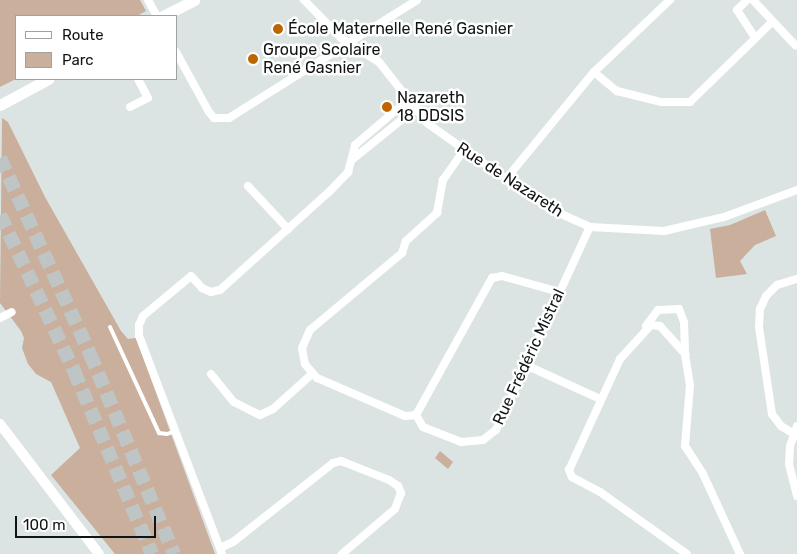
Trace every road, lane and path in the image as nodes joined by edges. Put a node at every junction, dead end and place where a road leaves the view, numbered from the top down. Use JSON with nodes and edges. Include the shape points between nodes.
{"nodes":[{"id":1,"x":148,"y":0,"type":"edge"},
{"id":2,"x":194,"y":0,"type":"edge"},
{"id":3,"x":304,"y":0,"type":"edge"},
{"id":4,"x":417,"y":0,"type":"edge"},
{"id":5,"x":670,"y":0,"type":"edge"},
{"id":6,"x":746,"y":0,"type":"edge"},
{"id":7,"x":753,"y":0,"type":"edge"},
{"id":8,"x":156,"y":15,"type":"edge"},
{"id":9,"x":165,"y":15,"type":"edge"},
{"id":10,"x":772,"y":22,"type":"junction"},
{"id":11,"x":755,"y":38,"type":"junction"},
{"id":12,"x":348,"y":44,"type":"junction"},
{"id":13,"x":795,"y":45,"type":"dead end"},
{"id":14,"x":178,"y":56,"type":"edge"},
{"id":15,"x":594,"y":72,"type":"junction"},
{"id":16,"x":46,"y":80,"type":"edge"},
{"id":17,"x":139,"y":80,"type":"edge"},
{"id":18,"x":409,"y":99,"type":"junction"},
{"id":19,"x":0,"y":105,"type":"edge"},
{"id":20,"x":130,"y":107,"type":"dead end"},
{"id":21,"x":416,"y":108,"type":"junction"},
{"id":22,"x":463,"y":151,"type":"junction"},
{"id":23,"x":353,"y":158,"type":"junction"},
{"id":24,"x":506,"y":179,"type":"junction"},
{"id":25,"x":248,"y":186,"type":"dead end"},
{"id":26,"x":797,"y":190,"type":"edge"},
{"id":27,"x":590,"y":226,"type":"junction"},
{"id":28,"x":288,"y":229,"type":"junction"},
{"id":29,"x":797,"y":279,"type":"edge"},
{"id":30,"x":559,"y":292,"type":"junction"},
{"id":31,"x":12,"y":312,"type":"dead end"},
{"id":32,"x":0,"y":318,"type":"edge"},
{"id":33,"x":110,"y":326,"type":"dead end"},
{"id":34,"x":646,"y":326,"type":"junction"},
{"id":35,"x":685,"y":354,"type":"junction"},
{"id":36,"x":528,"y":366,"type":"junction"},
{"id":37,"x":211,"y":374,"type":"dead end"},
{"id":38,"x":312,"y":374,"type":"junction"},
{"id":39,"x":600,"y":399,"type":"junction"},
{"id":40,"x":416,"y":416,"type":"junction"},
{"id":41,"x":0,"y":424,"type":"edge"},
{"id":42,"x":796,"y":430,"type":"edge"},
{"id":43,"x":175,"y":431,"type":"junction"},
{"id":44,"x":797,"y":496,"type":"edge"},
{"id":45,"x":221,"y":551,"type":"edge"},
{"id":46,"x":99,"y":554,"type":"edge"},
{"id":47,"x":342,"y":554,"type":"edge"},
{"id":48,"x":687,"y":554,"type":"edge"},
{"id":49,"x":740,"y":554,"type":"edge"}],
"edges":[{"from":1,"to":8,"type":"street"},
{"from":2,"to":9,"type":"main road"},
{"from":3,"to":12,"type":"street","name":"Rue de Nazareth"},
{"from":4,"to":12,"type":"street"},
{"from":5,"to":15,"type":"street"},
{"from":6,"to":11,"type":"street","via":[[737,10]]},
{"from":7,"to":10,"type":"street"},
{"from":10,"to":11,"type":"street"},
{"from":10,"to":13,"type":"street"},
{"from":11,"to":15,"type":"street","via":[[690,102],[680,104],[617,91]]},
{"from":12,"to":14,"type":"street","via":[[237,114],[222,120],[209,112]]},
{"from":12,"to":18,"type":"street","name":"Rue de Nazareth","via":[[379,62]]},
{"from":15,"to":24,"type":"street"},
{"from":16,"to":19,"type":"main road"},
{"from":17,"to":20,"type":"street","via":[[148,98]]},
{"from":18,"to":21,"type":"street","name":"Rue de Nazareth"},
{"from":18,"to":23,"type":"street","via":[[355,145]]},
{"from":21,"to":22,"type":"street","name":"Rue de Nazareth","via":[[427,123]]},
{"from":21,"to":23,"type":"street"},
{"from":22,"to":24,"type":"street","name":"Rue de Nazareth"},
{"from":22,"to":38,"type":"street","via":[[442,180],[437,213],[406,241],[402,252],[354,295],[340,302],[305,336],[302,354]]},
{"from":23,"to":28,"type":"street","via":[[348,172]]},
{"from":24,"to":27,"type":"street","name":"Rue de Nazareth","via":[[552,210]]},
{"from":25,"to":28,"type":"street"},
{"from":26,"to":27,"type":"street","name":"Rue de Nazareth","via":[[724,217],[664,231]]},
{"from":27,"to":30,"type":"street","name":"Rue Frédéric Mistral"},
{"from":28,"to":43,"type":"street","via":[[220,290],[211,292],[202,288],[191,276],[144,316],[139,325],[139,335]]},
{"from":29,"to":42,"type":"street","via":[[777,285],[766,296],[760,309],[772,414],[781,426]]},
{"from":30,"to":36,"type":"street","name":"Rue Frédéric Mistral"},
{"from":30,"to":40,"type":"street","via":[[508,277],[492,278]]},
{"from":31,"to":32,"type":"street"},
{"from":33,"to":43,"type":"lane","via":[[159,432]]},
{"from":34,"to":35,"type":"street","via":[[660,326]]},
{"from":34,"to":35,"type":"street","via":[[658,310],[679,309],[684,322]]},
{"from":34,"to":39,"type":"street","via":[[620,359]]},
{"from":35,"to":49,"type":"street","via":[[690,385],[685,446],[703,474]]},
{"from":36,"to":39,"type":"street"},
{"from":36,"to":40,"type":"street","name":"Rue Frédéric Mistral","via":[[496,430],[483,440],[470,443],[454,440],[423,428]]},
{"from":37,"to":38,"type":"street","via":[[234,402],[260,415],[273,410]]},
{"from":38,"to":40,"type":"street","via":[[399,414]]},
{"from":39,"to":48,"type":"street","via":[[572,460],[569,470],[572,477],[600,492]]},
{"from":41,"to":46,"type":"street"},
{"from":42,"to":44,"type":"street","via":[[789,464]]},
{"from":43,"to":45,"type":"street"},
{"from":45,"to":47,"type":"street","via":[[333,463],[341,461],[389,480],[398,486],[401,494],[395,509]]}]}
